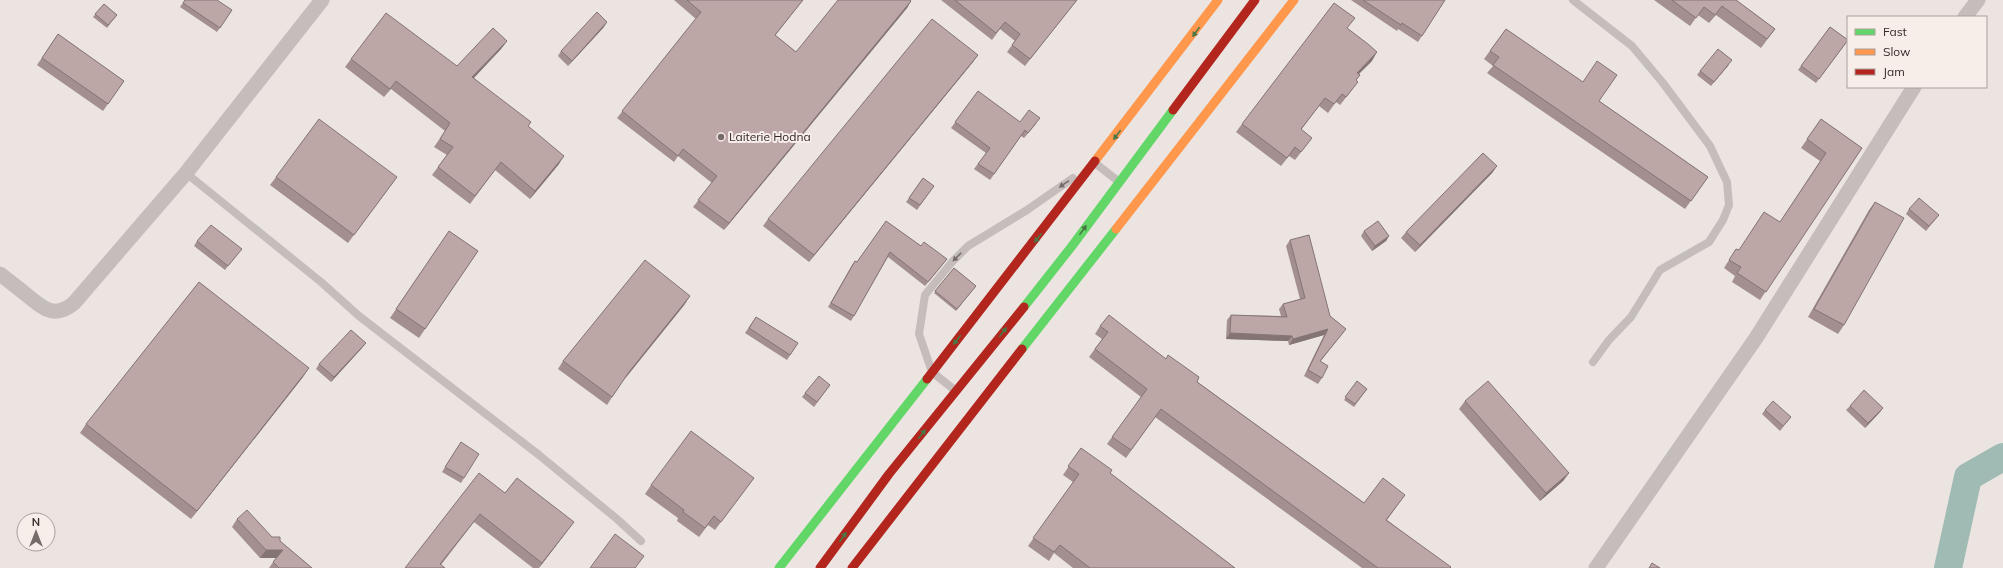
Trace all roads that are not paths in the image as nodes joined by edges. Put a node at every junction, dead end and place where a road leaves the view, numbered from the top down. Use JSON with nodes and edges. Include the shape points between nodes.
{"nodes":[{"id":1,"x":322,"y":0,"type":"edge"},
{"id":2,"x":1218,"y":0,"type":"edge"},
{"id":3,"x":1254,"y":0,"type":"edge"},
{"id":4,"x":1294,"y":0,"type":"edge"},
{"id":5,"x":1573,"y":0,"type":"edge"},
{"id":6,"x":1978,"y":0,"type":"edge"},
{"id":7,"x":1966,"y":16,"type":"edge"},
{"id":8,"x":1913,"y":88,"type":"edge"},
{"id":9,"x":1096,"y":162,"type":"junction"},
{"id":10,"x":186,"y":173,"type":"junction"},
{"id":11,"x":1118,"y":181,"type":"junction"},
{"id":12,"x":0,"y":274,"type":"edge"},
{"id":13,"x":1593,"y":362,"type":"dead end"},
{"id":14,"x":932,"y":372,"type":"junction"},
{"id":15,"x":957,"y":392,"type":"junction"},
{"id":16,"x":641,"y":541,"type":"dead end"},
{"id":17,"x":779,"y":568,"type":"edge"},
{"id":18,"x":820,"y":568,"type":"edge"},
{"id":19,"x":852,"y":568,"type":"edge"},
{"id":20,"x":1596,"y":568,"type":"edge"}],
"edges":[{"from":1,"to":10,"type":"street"},
{"from":2,"to":9,"type":"main road","one_way":true},
{"from":3,"to":11,"type":"main road"},
{"from":4,"to":19,"type":"main road"},
{"from":5,"to":13,"type":"lane","via":[[1632,46],[1663,83],[1710,146],[1727,182],[1729,204],[1723,220],[1709,242],[1660,270],[1631,317]]},
{"from":6,"to":7,"type":"street"},
{"from":8,"to":20,"type":"street","via":[[1756,338]]},
{"from":9,"to":11,"type":"lane"},
{"from":9,"to":14,"type":"main road","one_way":true},
{"from":9,"to":14,"type":"lane","one_way":true,"via":[[1027,210],[968,246],[925,295],[919,334]]},
{"from":10,"to":12,"type":"street","via":[[67,309],[45,309]]},
{"from":10,"to":16,"type":"lane","via":[[321,282],[365,321],[539,455]]},
{"from":15,"to":11,"type":"main road","one_way":true,"via":[[1072,246]]},
{"from":14,"to":15,"type":"lane"},
{"from":14,"to":17,"type":"main road"},
{"from":18,"to":15,"type":"main road","one_way":true,"via":[[889,474]]}]}
